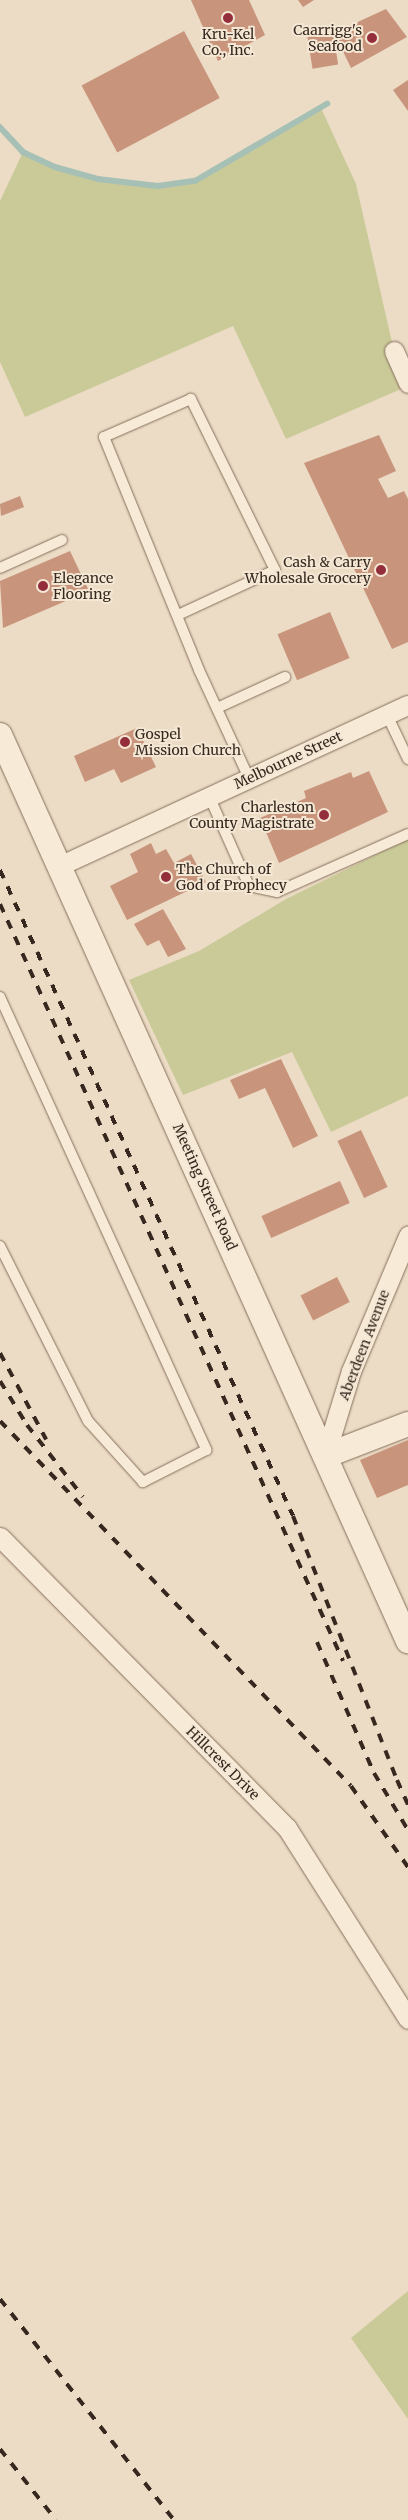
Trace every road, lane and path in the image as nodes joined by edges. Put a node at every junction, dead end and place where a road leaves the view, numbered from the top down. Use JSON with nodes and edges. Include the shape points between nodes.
{"nodes":[{"id":1,"x":394,"y":351,"type":"dead end"},
{"id":2,"x":408,"y":383,"type":"edge"},
{"id":3,"x":62,"y":540,"type":"dead end"},
{"id":4,"x":0,"y":568,"type":"edge"},
{"id":5,"x":178,"y":615,"type":"junction"},
{"id":6,"x":284,"y":677,"type":"dead end"},
{"id":7,"x":408,"y":705,"type":"edge"},
{"id":8,"x":217,"y":708,"type":"junction"},
{"id":9,"x":387,"y":714,"type":"junction"},
{"id":10,"x":0,"y":735,"type":"edge"},
{"id":11,"x":408,"y":759,"type":"edge"},
{"id":12,"x":249,"y":778,"type":"junction"},
{"id":13,"x":209,"y":796,"type":"junction"},
{"id":14,"x":408,"y":834,"type":"edge"},
{"id":15,"x":59,"y":866,"type":"junction"},
{"id":16,"x":0,"y":997,"type":"edge"},
{"id":17,"x":408,"y":1236,"type":"edge"},
{"id":18,"x":0,"y":1246,"type":"edge"},
{"id":19,"x":408,"y":1424,"type":"edge"},
{"id":20,"x":325,"y":1456,"type":"junction"},
{"id":21,"x":0,"y":1537,"type":"edge"},
{"id":22,"x":408,"y":1640,"type":"edge"},
{"id":23,"x":408,"y":2020,"type":"edge"}],
"edges":[{"from":1,"to":2,"type":"street"},
{"from":3,"to":4,"type":"lane"},
{"from":5,"to":5,"type":"lane","via":[[104,437],[191,399],[275,570]]},
{"from":5,"to":8,"type":"lane"},
{"from":6,"to":8,"type":"lane"},
{"from":7,"to":9,"type":"street","name":"Melbourne Street"},
{"from":8,"to":12,"type":"lane"},
{"from":9,"to":11,"type":"lane"},
{"from":9,"to":12,"type":"street","name":"Melbourne Street"},
{"from":10,"to":15,"type":"street","name":"Meeting Street Road"},
{"from":12,"to":13,"type":"street","name":"Melbourne Street"},
{"from":13,"to":14,"type":"lane","via":[[249,886],[278,892]]},
{"from":13,"to":15,"type":"street","name":"Melbourne Street"},
{"from":15,"to":20,"type":"street","name":"Meeting Street Road"},
{"from":16,"to":18,"type":"lane","via":[[206,1450],[143,1482],[88,1421]]},
{"from":17,"to":20,"type":"street","name":"Aberdeen Avenue","via":[[351,1371]]},
{"from":19,"to":20,"type":"street"},
{"from":20,"to":22,"type":"street","name":"Meeting Street Road"},
{"from":21,"to":23,"type":"street","name":"Hillcrest Drive","via":[[287,1828]]}]}
